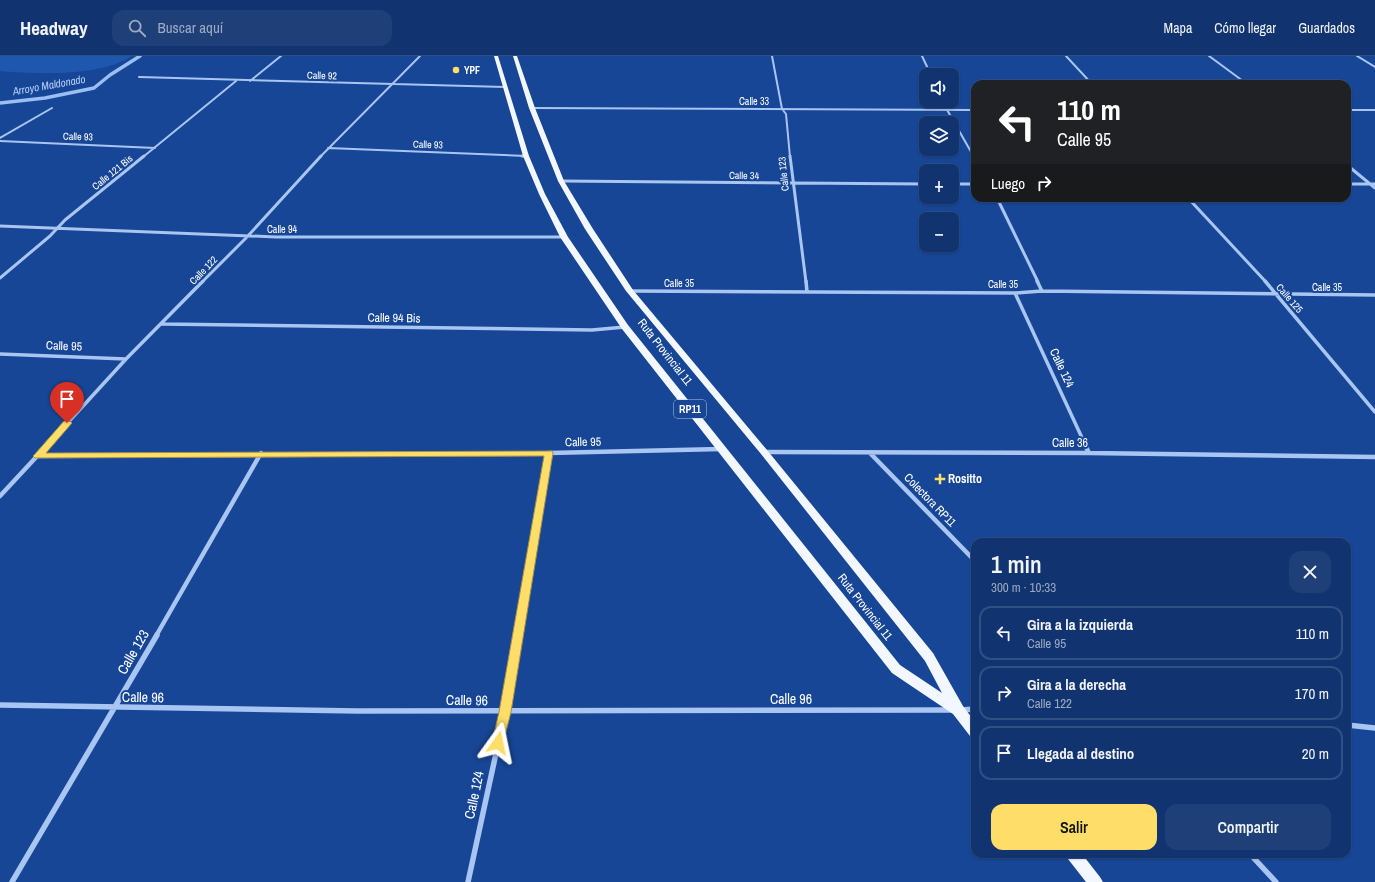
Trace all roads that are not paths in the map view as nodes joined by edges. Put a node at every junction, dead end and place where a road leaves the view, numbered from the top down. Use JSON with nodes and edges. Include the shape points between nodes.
{"nodes":[{"id":1,"x":281,"y":56,"type":"edge"},
{"id":2,"x":420,"y":56,"type":"edge"},
{"id":3,"x":496,"y":56,"type":"edge"},
{"id":4,"x":515,"y":56,"type":"edge"},
{"id":5,"x":772,"y":56,"type":"edge"},
{"id":6,"x":922,"y":56,"type":"edge"},
{"id":7,"x":1066,"y":56,"type":"edge"},
{"id":8,"x":1210,"y":56,"type":"edge"},
{"id":9,"x":1357,"y":56,"type":"edge"},
{"id":10,"x":1375,"y":66,"type":"edge"},
{"id":11,"x":928,"y":68,"type":"edge"},
{"id":12,"x":139,"y":77,"type":"dead end"},
{"id":13,"x":236,"y":80,"type":"junction"},
{"id":14,"x":1088,"y":80,"type":"edge"},
{"id":15,"x":1242,"y":80,"type":"edge"},
{"id":16,"x":250,"y":81,"type":"junction"},
{"id":17,"x":392,"y":85,"type":"junction"},
{"id":18,"x":505,"y":87,"type":"junction"},
{"id":19,"x":52,"y":108,"type":"dead end"},
{"id":20,"x":532,"y":108,"type":"junction"},
{"id":21,"x":782,"y":109,"type":"junction"},
{"id":22,"x":947,"y":110,"type":"junction"},
{"id":23,"x":971,"y":110,"type":"edge"},
{"id":24,"x":1351,"y":110,"type":"edge"},
{"id":25,"x":1375,"y":110,"type":"edge"},
{"id":26,"x":0,"y":138,"type":"edge"},
{"id":27,"x":0,"y":141,"type":"edge"},
{"id":28,"x":155,"y":148,"type":"junction"},
{"id":29,"x":328,"y":148,"type":"junction"},
{"id":30,"x":971,"y":151,"type":"edge"},
{"id":31,"x":526,"y":156,"type":"junction"},
{"id":32,"x":1351,"y":168,"type":"edge"},
{"id":33,"x":561,"y":180,"type":"junction"},
{"id":34,"x":792,"y":184,"type":"junction"},
{"id":35,"x":919,"y":184,"type":"edge"},
{"id":36,"x":959,"y":184,"type":"edge"},
{"id":37,"x":971,"y":184,"type":"edge"},
{"id":38,"x":1351,"y":184,"type":"edge"},
{"id":39,"x":1370,"y":184,"type":"junction"},
{"id":40,"x":1375,"y":184,"type":"edge"},
{"id":41,"x":1375,"y":188,"type":"edge"},
{"id":42,"x":999,"y":202,"type":"edge"},
{"id":43,"x":1192,"y":202,"type":"edge"},
{"id":44,"x":0,"y":226,"type":"edge"},
{"id":45,"x":58,"y":228,"type":"junction"},
{"id":46,"x":564,"y":236,"type":"junction"},
{"id":47,"x":247,"y":237,"type":"junction"},
{"id":48,"x":0,"y":278,"type":"edge"},
{"id":49,"x":630,"y":291,"type":"junction"},
{"id":50,"x":1042,"y":291,"type":"junction"},
{"id":51,"x":807,"y":292,"type":"junction"},
{"id":52,"x":1015,"y":293,"type":"junction"},
{"id":53,"x":1278,"y":295,"type":"junction"},
{"id":54,"x":1375,"y":295,"type":"edge"},
{"id":55,"x":162,"y":324,"type":"junction"},
{"id":56,"x":625,"y":327,"type":"junction"},
{"id":57,"x":0,"y":354,"type":"edge"},
{"id":58,"x":126,"y":359,"type":"junction"},
{"id":59,"x":1375,"y":412,"type":"edge"},
{"id":60,"x":722,"y":449,"type":"junction"},
{"id":61,"x":764,"y":452,"type":"junction"},
{"id":62,"x":1089,"y":452,"type":"junction"},
{"id":63,"x":261,"y":453,"type":"junction"},
{"id":64,"x":549,"y":453,"type":"junction"},
{"id":65,"x":870,"y":453,"type":"junction"},
{"id":66,"x":38,"y":456,"type":"junction"},
{"id":67,"x":1375,"y":457,"type":"edge"},
{"id":68,"x":0,"y":496,"type":"edge"},
{"id":69,"x":971,"y":557,"type":"edge"},
{"id":70,"x":0,"y":705,"type":"edge"},
{"id":71,"x":115,"y":708,"type":"junction"},
{"id":72,"x":958,"y":710,"type":"junction"},
{"id":73,"x":971,"y":710,"type":"edge"},
{"id":74,"x":505,"y":712,"type":"junction"},
{"id":75,"x":1351,"y":725,"type":"edge"},
{"id":76,"x":971,"y":727,"type":"edge"},
{"id":77,"x":1375,"y":728,"type":"edge"},
{"id":78,"x":1076,"y":858,"type":"edge"},
{"id":79,"x":1254,"y":858,"type":"edge"},
{"id":80,"x":12,"y":882,"type":"edge"},
{"id":81,"x":468,"y":882,"type":"edge"},
{"id":82,"x":1095,"y":882,"type":"edge"},
{"id":83,"x":1276,"y":882,"type":"edge"}],
"edges":[{"from":1,"to":16,"type":"street"},
{"from":2,"to":17,"type":"street","name":"Calle 122"},
{"from":3,"to":18,"type":"main road","name":"Ruta Provincial 11","number":"RP11"},
{"from":4,"to":20,"type":"main road","name":"Ruta Provincial 11","number":"RP11"},
{"from":5,"to":21,"type":"street","name":"Calle 123"},
{"from":6,"to":11,"type":"street"},
{"from":7,"to":14,"type":"street"},
{"from":8,"to":15,"type":"street"},
{"from":9,"to":10,"type":"street"},
{"from":12,"to":13,"type":"street","name":"Calle 92"},
{"from":13,"to":16,"type":"street","name":"Calle 92"},
{"from":13,"to":28,"type":"street","name":"Calle 121 Bis"},
{"from":16,"to":17,"type":"street","name":"Calle 92"},
{"from":17,"to":18,"type":"street","name":"Calle 92"},
{"from":17,"to":29,"type":"street","name":"Calle 122"},
{"from":18,"to":31,"type":"main road","name":"Ruta Provincial 11","number":"RP11"},
{"from":19,"to":26,"type":"street"},
{"from":20,"to":21,"type":"street","name":"Calle 33"},
{"from":20,"to":33,"type":"main road","name":"Ruta Provincial 11","number":"RP11"},
{"from":21,"to":22,"type":"street","name":"Calle 33"},
{"from":21,"to":34,"type":"street","name":"Calle 123","via":[[786,114]]},
{"from":22,"to":23,"type":"street","name":"Calle 33"},
{"from":22,"to":30,"type":"street"},
{"from":24,"to":25,"type":"street"},
{"from":27,"to":28,"type":"street","name":"Calle 93"},
{"from":28,"to":45,"type":"street","name":"Calle 121 Bis"},
{"from":29,"to":31,"type":"street","name":"Calle 93"},
{"from":29,"to":47,"type":"street","name":"Calle 122"},
{"from":31,"to":46,"type":"main road","name":"Ruta Provincial 11","number":"RP11"},
{"from":32,"to":39,"type":"street"},
{"from":33,"to":34,"type":"street","name":"Calle 34"},
{"from":33,"to":49,"type":"main road","name":"Ruta Provincial 11","number":"RP11","via":[[589,229]]},
{"from":34,"to":35,"type":"street","name":"Calle 34"},
{"from":34,"to":51,"type":"street","name":"Calle 123"},
{"from":36,"to":37,"type":"street"},
{"from":38,"to":39,"type":"street"},
{"from":39,"to":40,"type":"street"},
{"from":39,"to":41,"type":"street"},
{"from":42,"to":50,"type":"street"},
{"from":43,"to":53,"type":"street","name":"Calle 125"},
{"from":44,"to":45,"type":"street","name":"Calle 94"},
{"from":45,"to":47,"type":"street","name":"Calle 94"},
{"from":45,"to":48,"type":"street","name":"Calle 121 Bis"},
{"from":46,"to":47,"type":"street","name":"Calle 94"},
{"from":46,"to":56,"type":"main road","name":"Ruta Provincial 11","number":"RP11"},
{"from":47,"to":55,"type":"street","name":"Calle 122"},
{"from":49,"to":51,"type":"street","name":"Calle 35"},
{"from":49,"to":61,"type":"main road","name":"Ruta Provincial 11","number":"RP11"},
{"from":50,"to":52,"type":"street","name":"Calle 35"},
{"from":50,"to":53,"type":"street","name":"Calle 35"},
{"from":51,"to":52,"type":"street","name":"Calle 35"},
{"from":52,"to":62,"type":"street","name":"Calle 124"},
{"from":53,"to":54,"type":"street","name":"Calle 35"},
{"from":53,"to":59,"type":"street","name":"Calle 125"},
{"from":55,"to":56,"type":"street","name":"Calle 94 Bis","via":[[592,330]]},
{"from":55,"to":58,"type":"street","name":"Calle 122"},
{"from":56,"to":60,"type":"main road","name":"Ruta Provincial 11","number":"RP11"},
{"from":57,"to":58,"type":"street","name":"Calle 95"},
{"from":58,"to":66,"type":"street","name":"Calle 122"},
{"from":60,"to":64,"type":"street","name":"Calle 95"},
{"from":60,"to":72,"type":"main road","name":"Ruta Provincial 11","number":"RP11","via":[[896,670]]},
{"from":61,"to":65,"type":"street","name":"Calle 36"},
{"from":61,"to":72,"type":"main road","name":"Ruta Provincial 11","number":"RP11","via":[[929,657]]},
{"from":62,"to":65,"type":"street","name":"Calle 36"},
{"from":62,"to":67,"type":"street","name":"Calle 36"},
{"from":63,"to":64,"type":"street","name":"Calle 95"},
{"from":63,"to":66,"type":"street","name":"Calle 95"},
{"from":63,"to":71,"type":"street","name":"Calle 123"},
{"from":64,"to":74,"type":"street","name":"Calle 124"},
{"from":65,"to":69,"type":"street","name":"Colectora RP11"},
{"from":66,"to":68,"type":"street","name":"Calle 122"},
{"from":70,"to":71,"type":"street","name":"Calle 96"},
{"from":71,"to":74,"type":"street","name":"Calle 96"},
{"from":71,"to":80,"type":"street","name":"Calle 123"},
{"from":72,"to":73,"type":"street","name":"Calle 96"},
{"from":72,"to":74,"type":"street","name":"Calle 96"},
{"from":72,"to":76,"type":"main road","name":"Ruta Provincial 11","number":"RP11"},
{"from":74,"to":81,"type":"street","name":"Calle 124"},
{"from":75,"to":77,"type":"street"},
{"from":78,"to":82,"type":"main road"},
{"from":79,"to":83,"type":"street"}]}
